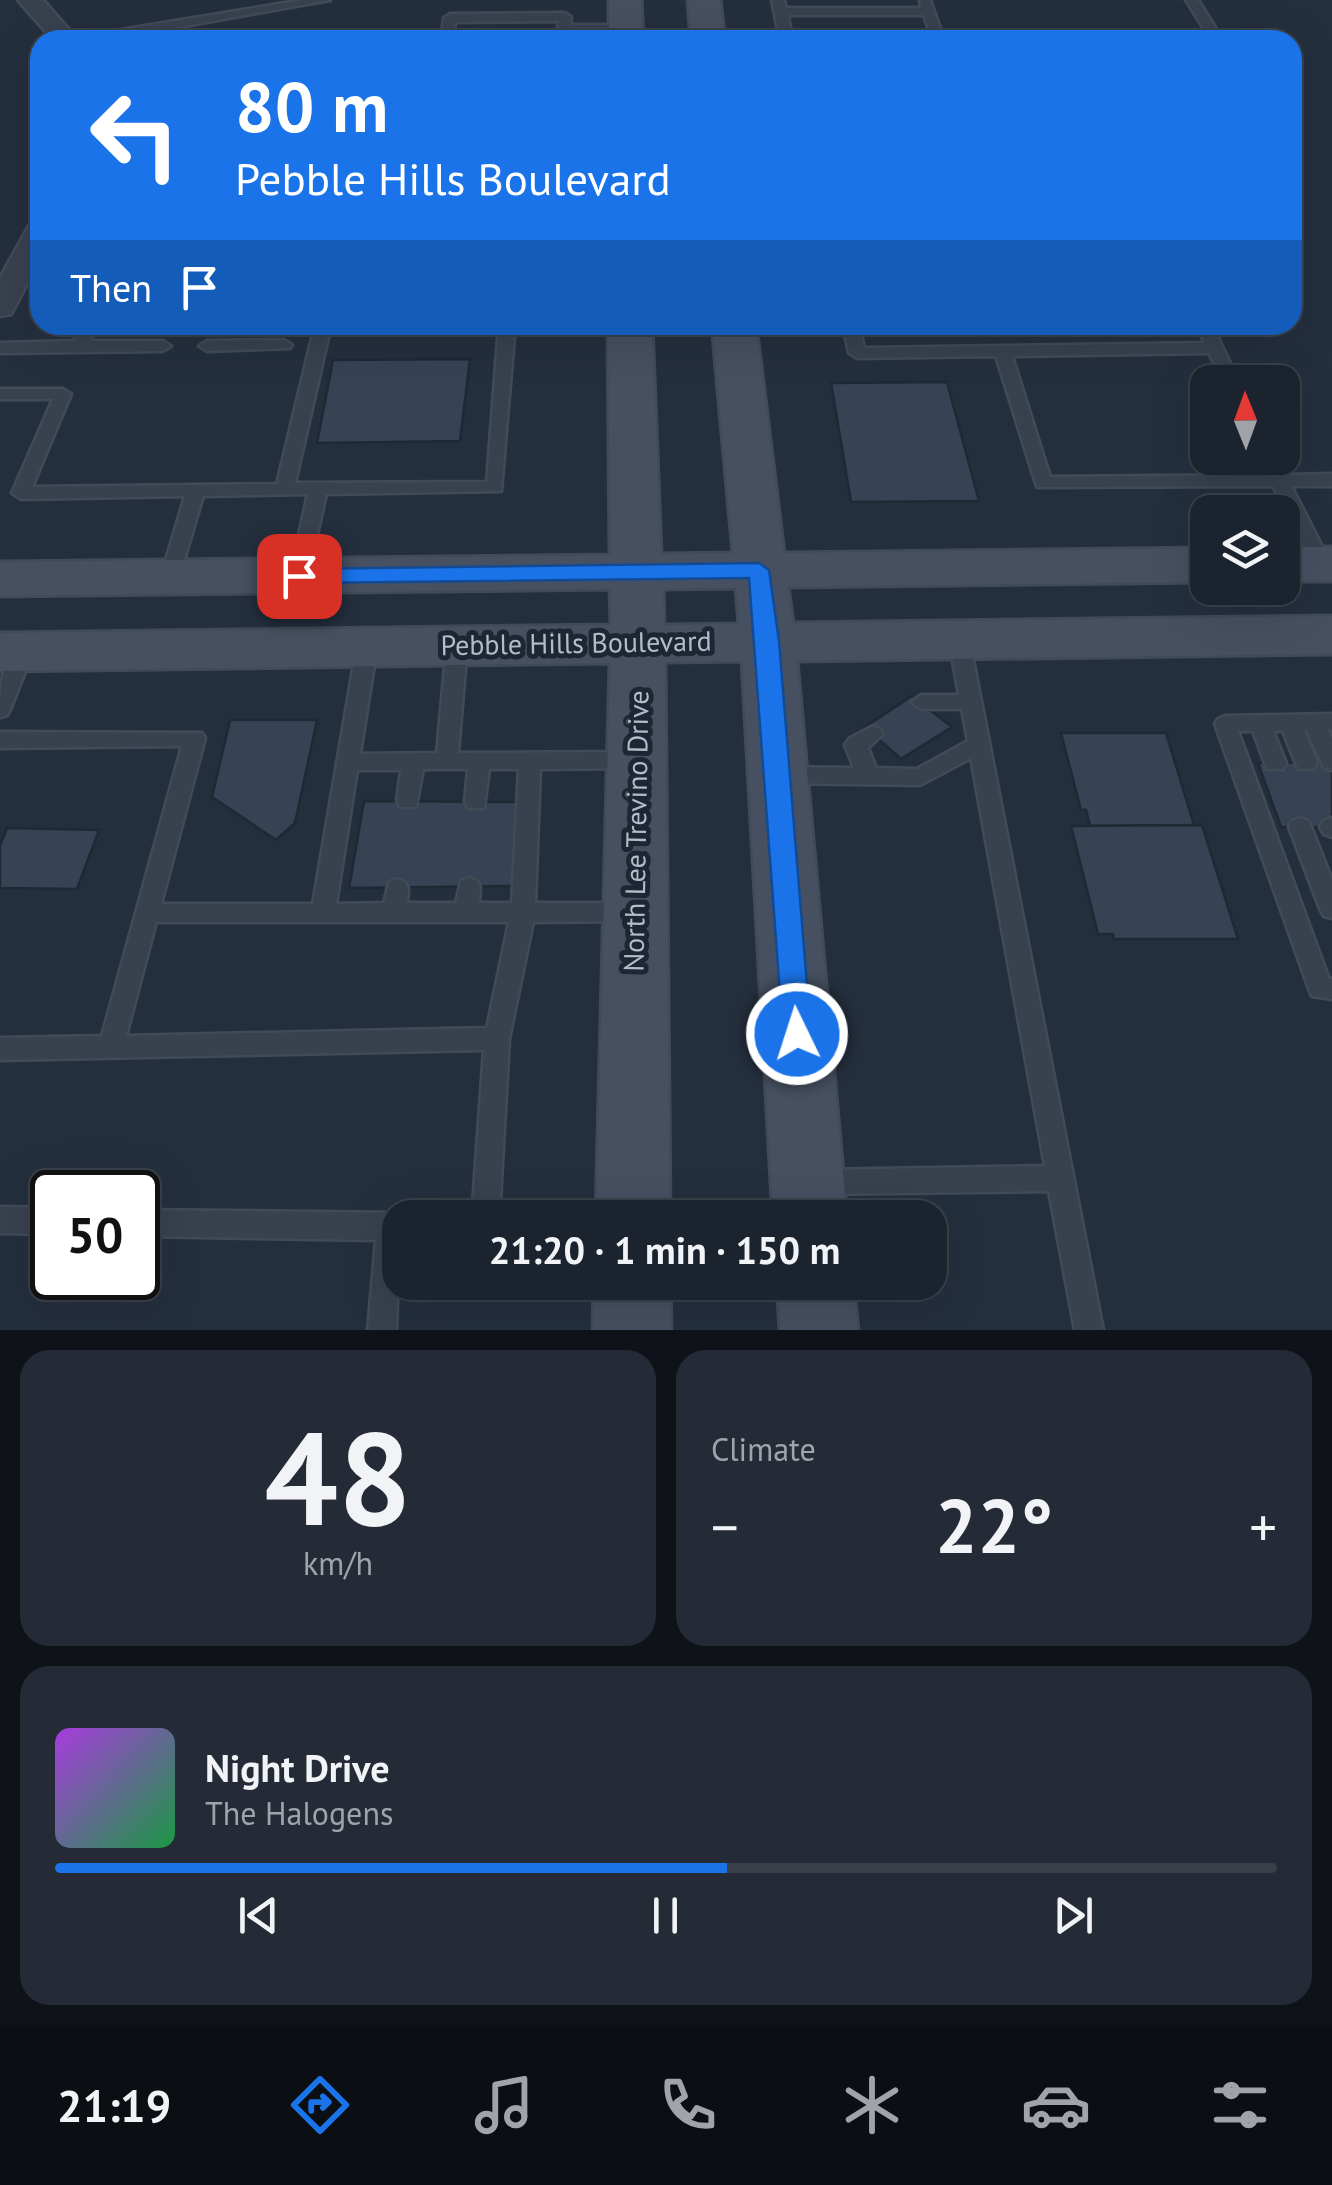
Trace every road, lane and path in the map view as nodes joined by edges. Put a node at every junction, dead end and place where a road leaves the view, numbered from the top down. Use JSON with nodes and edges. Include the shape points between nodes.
{"nodes":[{"id":1,"x":30,"y":0,"type":"edge"},
{"id":2,"x":324,"y":0,"type":"edge"},
{"id":3,"x":704,"y":0,"type":"edge"},
{"id":4,"x":1192,"y":0,"type":"edge"},
{"id":5,"x":779,"y":6,"type":"edge"},
{"id":6,"x":926,"y":6,"type":"edge"},
{"id":7,"x":625,"y":23,"type":"edge"},
{"id":8,"x":57,"y":30,"type":"edge"},
{"id":9,"x":144,"y":30,"type":"edge"},
{"id":10,"x":448,"y":30,"type":"edge"},
{"id":11,"x":563,"y":30,"type":"edge"},
{"id":12,"x":589,"y":30,"type":"edge"},
{"id":13,"x":707,"y":30,"type":"edge"},
{"id":14,"x":934,"y":30,"type":"edge"},
{"id":15,"x":1211,"y":30,"type":"edge"},
{"id":16,"x":30,"y":247,"type":"edge"},
{"id":17,"x":3,"y":293,"type":"edge"},
{"id":18,"x":85,"y":335,"type":"edge"},
{"id":19,"x":321,"y":335,"type":"edge"},
{"id":20,"x":506,"y":335,"type":"edge"},
{"id":21,"x":630,"y":335,"type":"edge"},
{"id":22,"x":735,"y":335,"type":"edge"},
{"id":23,"x":854,"y":335,"type":"edge"},
{"id":24,"x":1208,"y":335,"type":"edge"},
{"id":25,"x":284,"y":345,"type":"dead end"},
{"id":26,"x":80,"y":346,"type":"junction"},
{"id":27,"x":163,"y":346,"type":"dead end"},
{"id":28,"x":207,"y":346,"type":"dead end"},
{"id":29,"x":0,"y":348,"type":"edge"},
{"id":30,"x":1214,"y":348,"type":"junction"},
{"id":31,"x":1002,"y":350,"type":"junction"},
{"id":32,"x":1222,"y":365,"type":"edge"},
{"id":33,"x":0,"y":394,"type":"edge"},
{"id":34,"x":1276,"y":475,"type":"edge"},
{"id":35,"x":1279,"y":480,"type":"junction"},
{"id":36,"x":1332,"y":480,"type":"edge"},
{"id":37,"x":318,"y":488,"type":"junction"},
{"id":38,"x":285,"y":489,"type":"junction"},
{"id":39,"x":196,"y":490,"type":"junction"},
{"id":40,"x":1312,"y":564,"type":"edge"},
{"id":41,"x":1190,"y":565,"type":"edge"},
{"id":42,"x":759,"y":570,"type":"junction"},
{"id":43,"x":634,"y":572,"type":"junction"},
{"id":44,"x":299,"y":576,"type":"junction"},
{"id":45,"x":170,"y":577,"type":"junction"},
{"id":46,"x":0,"y":578,"type":"edge"},
{"id":47,"x":1332,"y":635,"type":"edge"},
{"id":48,"x":959,"y":639,"type":"junction"},
{"id":49,"x":768,"y":641,"type":"junction"},
{"id":50,"x":638,"y":642,"type":"junction"},
{"id":51,"x":457,"y":644,"type":"junction"},
{"id":52,"x":367,"y":646,"type":"junction"},
{"id":53,"x":12,"y":652,"type":"edge"},
{"id":54,"x":921,"y":702,"type":"dead end"},
{"id":55,"x":970,"y":702,"type":"junction"},
{"id":56,"x":0,"y":710,"type":"edge"},
{"id":57,"x":1323,"y":722,"type":"edge"},
{"id":58,"x":1260,"y":723,"type":"junction"},
{"id":59,"x":1291,"y":723,"type":"junction"},
{"id":60,"x":874,"y":734,"type":"dead end"},
{"id":61,"x":0,"y":740,"type":"edge"},
{"id":62,"x":979,"y":744,"type":"junction"},
{"id":63,"x":636,"y":760,"type":"junction"},
{"id":64,"x":530,"y":761,"type":"junction"},
{"id":65,"x":347,"y":762,"type":"junction"},
{"id":66,"x":413,"y":762,"type":"junction"},
{"id":67,"x":446,"y":762,"type":"junction"},
{"id":68,"x":479,"y":762,"type":"junction"},
{"id":69,"x":1306,"y":762,"type":"dead end"},
{"id":70,"x":1332,"y":762,"type":"edge"},
{"id":71,"x":1275,"y":763,"type":"dead end"},
{"id":72,"x":778,"y":775,"type":"junction"},
{"id":73,"x":868,"y":776,"type":"junction"},
{"id":74,"x":408,"y":801,"type":"dead end"},
{"id":75,"x":476,"y":802,"type":"dead end"},
{"id":76,"x":1300,"y":827,"type":"dead end"},
{"id":77,"x":469,"y":887,"type":"dead end"},
{"id":78,"x":397,"y":888,"type":"dead end"},
{"id":79,"x":1332,"y":909,"type":"edge"},
{"id":80,"x":394,"y":912,"type":"junction"},
{"id":81,"x":466,"y":912,"type":"junction"},
{"id":82,"x":523,"y":912,"type":"junction"},
{"id":83,"x":635,"y":912,"type":"junction"},
{"id":84,"x":147,"y":913,"type":"junction"},
{"id":85,"x":323,"y":913,"type":"junction"},
{"id":86,"x":1332,"y":989,"type":"edge"},
{"id":87,"x":496,"y":1039,"type":"junction"},
{"id":88,"x":111,"y":1046,"type":"junction"},
{"id":89,"x":0,"y":1049,"type":"edge"},
{"id":90,"x":1061,"y":1178,"type":"junction"},
{"id":91,"x":486,"y":1200,"type":"edge"},
{"id":92,"x":633,"y":1200,"type":"edge"},
{"id":93,"x":809,"y":1200,"type":"edge"},
{"id":94,"x":0,"y":1220,"type":"edge"},
{"id":95,"x":30,"y":1221,"type":"edge"},
{"id":96,"x":160,"y":1222,"type":"edge"},
{"id":97,"x":382,"y":1226,"type":"edge"},
{"id":98,"x":386,"y":1300,"type":"edge"},
{"id":99,"x":632,"y":1300,"type":"edge"},
{"id":100,"x":816,"y":1300,"type":"edge"},
{"id":101,"x":382,"y":1330,"type":"edge"},
{"id":102,"x":632,"y":1330,"type":"edge"},
{"id":103,"x":818,"y":1330,"type":"edge"},
{"id":104,"x":1089,"y":1330,"type":"edge"}],
"edges":[{"from":1,"to":8,"type":"street"},
{"from":2,"to":9,"type":"lane"},
{"from":3,"to":13,"type":"main road"},
{"from":4,"to":15,"type":"lane"},
{"from":5,"to":6,"type":"lane"},
{"from":6,"to":14,"type":"lane"},
{"from":7,"to":12,"type":"lane"},
{"from":10,"to":11,"type":"lane","via":[[450,18],[564,17]]},
{"from":16,"to":17,"type":"street"},
{"from":18,"to":26,"type":"lane"},
{"from":19,"to":38,"type":"lane"},
{"from":20,"to":37,"type":"lane","via":[[495,487]]},
{"from":21,"to":43,"type":"main road","name":"North Lee Trevino Drive"},
{"from":22,"to":42,"type":"main road"},
{"from":23,"to":31,"type":"lane","via":[[857,352]]},
{"from":24,"to":30,"type":"lane"},
{"from":25,"to":28,"type":"lane"},
{"from":26,"to":27,"type":"lane"},
{"from":26,"to":29,"type":"lane"},
{"from":30,"to":31,"type":"lane"},
{"from":30,"to":32,"type":"lane"},
{"from":31,"to":35,"type":"lane","via":[[1043,483]]},
{"from":33,"to":39,"type":"lane","via":[[63,394],[21,493]]},
{"from":34,"to":35,"type":"lane"},
{"from":35,"to":36,"type":"lane"},
{"from":35,"to":40,"type":"lane"},
{"from":37,"to":38,"type":"lane"},
{"from":37,"to":44,"type":"lane"},
{"from":38,"to":39,"type":"lane"},
{"from":39,"to":45,"type":"lane"},
{"from":41,"to":42,"type":"main road"},
{"from":42,"to":43,"type":"main road"},
{"from":42,"to":49,"type":"main road"},
{"from":43,"to":44,"type":"main road"},
{"from":43,"to":50,"type":"main road","name":"North Lee Trevino Drive"},
{"from":44,"to":45,"type":"main road"},
{"from":45,"to":46,"type":"main road"},
{"from":47,"to":48,"type":"main road","name":"Pebble Hills Boulevard"},
{"from":48,"to":49,"type":"main road","name":"Pebble Hills Boulevard"},
{"from":48,"to":55,"type":"lane"},
{"from":49,"to":50,"type":"main road","name":"Pebble Hills Boulevard"},
{"from":49,"to":72,"type":"main road"},
{"from":50,"to":51,"type":"main road","name":"Pebble Hills Boulevard"},
{"from":50,"to":63,"type":"main road","name":"North Lee Trevino Drive"},
{"from":51,"to":52,"type":"main road","name":"Pebble Hills Boulevard"},
{"from":51,"to":67,"type":"lane"},
{"from":52,"to":53,"type":"main road","name":"Pebble Hills Boulevard"},
{"from":52,"to":65,"type":"lane"},
{"from":53,"to":56,"type":"lane"},
{"from":54,"to":55,"type":"lane"},
{"from":55,"to":62,"type":"lane"},
{"from":57,"to":59,"type":"lane"},
{"from":57,"to":70,"type":"lane"},
{"from":58,"to":59,"type":"lane"},
{"from":58,"to":71,"type":"lane"},
{"from":58,"to":86,"type":"lane","via":[[1225,724],[1321,989]]},
{"from":59,"to":69,"type":"lane"},
{"from":60,"to":73,"type":"lane","via":[[856,745]]},
{"from":61,"to":84,"type":"lane","via":[[196,738]]},
{"from":62,"to":73,"type":"lane","via":[[920,777]]},
{"from":62,"to":90,"type":"lane"},
{"from":63,"to":64,"type":"lane"},
{"from":63,"to":83,"type":"main road","name":"North Lee Trevino Drive"},
{"from":64,"to":68,"type":"lane"},
{"from":64,"to":82,"type":"lane"},
{"from":65,"to":66,"type":"lane"},
{"from":65,"to":85,"type":"lane"},
{"from":66,"to":67,"type":"lane"},
{"from":66,"to":74,"type":"lane"},
{"from":67,"to":68,"type":"lane"},
{"from":68,"to":75,"type":"lane"},
{"from":72,"to":73,"type":"lane"},
{"from":72,"to":93,"type":"main road"},
{"from":76,"to":79,"type":"lane"},
{"from":77,"to":81,"type":"lane"},
{"from":78,"to":80,"type":"lane"},
{"from":80,"to":81,"type":"lane"},
{"from":80,"to":85,"type":"lane"},
{"from":81,"to":82,"type":"lane"},
{"from":82,"to":83,"type":"lane"},
{"from":82,"to":87,"type":"lane"},
{"from":83,"to":92,"type":"main road","name":"North Lee Trevino Drive"},
{"from":84,"to":85,"type":"lane"},
{"from":84,"to":88,"type":"lane"},
{"from":87,"to":88,"type":"lane"},
{"from":87,"to":91,"type":"lane"},
{"from":88,"to":89,"type":"lane"},
{"from":90,"to":93,"type":"lane"},
{"from":90,"to":104,"type":"lane"},
{"from":94,"to":95,"type":"lane"},
{"from":96,"to":97,"type":"lane"},
{"from":98,"to":101,"type":"lane"},
{"from":99,"to":102,"type":"main road"},
{"from":100,"to":103,"type":"main road"}]}
